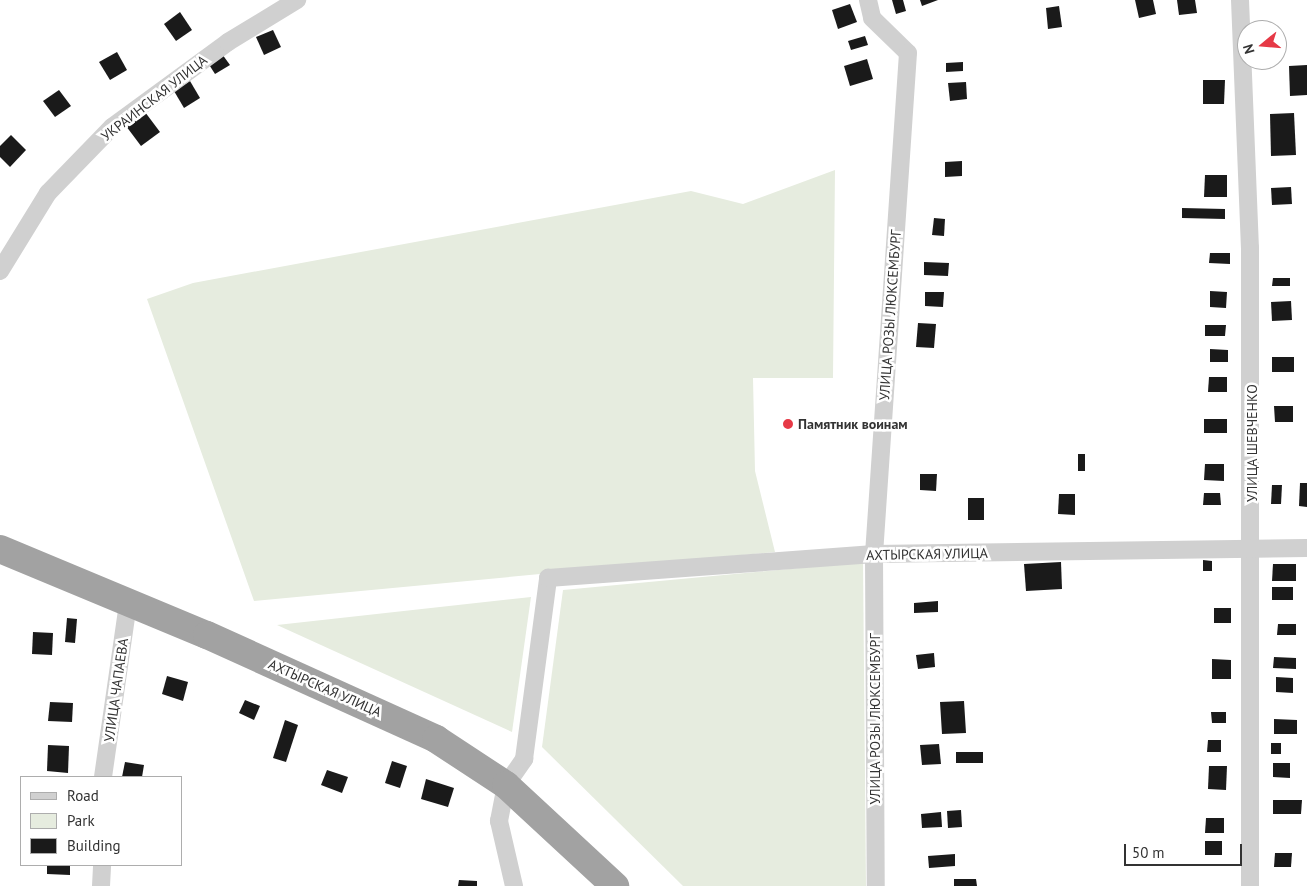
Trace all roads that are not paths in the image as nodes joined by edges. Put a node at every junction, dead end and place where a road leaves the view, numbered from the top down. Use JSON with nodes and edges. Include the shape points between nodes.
{"nodes":[{"id":1,"x":297,"y":0,"type":"edge"},
{"id":2,"x":868,"y":0,"type":"edge"},
{"id":3,"x":1240,"y":0,"type":"edge"},
{"id":4,"x":0,"y":271,"type":"edge"},
{"id":5,"x":1307,"y":548,"type":"edge"},
{"id":6,"x":0,"y":549,"type":"edge"},
{"id":7,"x":1253,"y":549,"type":"junction"},
{"id":8,"x":874,"y":554,"type":"junction"},
{"id":9,"x":128,"y":602,"type":"junction"},
{"id":10,"x":103,"y":776,"type":"edge"},
{"id":11,"x":506,"y":785,"type":"junction"},
{"id":12,"x":102,"y":866,"type":"edge"},
{"id":13,"x":101,"y":886,"type":"edge"},
{"id":14,"x":514,"y":886,"type":"edge"},
{"id":15,"x":615,"y":886,"type":"edge"},
{"id":16,"x":876,"y":886,"type":"edge"},
{"id":17,"x":1250,"y":886,"type":"edge"}],
"edges":[{"from":1,"to":4,"type":"street","name":"УКРАИНСКАЯ УЛИЦА","via":[[228,42],[112,128],[48,193]]},
{"from":2,"to":8,"type":"street","name":"УЛИЦА РОЗЫ ЛЮКСЕМБУРГ","via":[[872,18],[908,53]]},
{"from":3,"to":7,"type":"street","name":"УЛИЦА ШЕВЧЕНКО","via":[[1250,248]]},
{"from":5,"to":7,"type":"street","name":"АХТЫРСКАЯ УЛИЦА"},
{"from":6,"to":9,"type":"highway","name":"АХТЫРСКАЯ УЛИЦА"},
{"from":7,"to":8,"type":"street","name":"АХТЫРСКАЯ УЛИЦА"},
{"from":7,"to":17,"type":"street","name":"УЛИЦА ШЕВЧЕНКО"},
{"from":8,"to":11,"type":"street","name":"АХТЫРСКАЯ УЛИЦА","via":[[548,578],[524,759]]},
{"from":8,"to":16,"type":"street","name":"УЛИЦА РОЗЫ ЛЮКСЕМБУРГ"},
{"from":9,"to":10,"type":"street","name":"УЛИЦА ЧАПАЕВА"},
{"from":9,"to":11,"type":"highway","name":"АХТЫРСКАЯ УЛИЦА","via":[[436,740]]},
{"from":11,"to":14,"type":"street","via":[[499,821]]},
{"from":11,"to":15,"type":"highway","name":"АХТЫРСКАЯ УЛИЦА"},
{"from":12,"to":13,"type":"street"}]}
